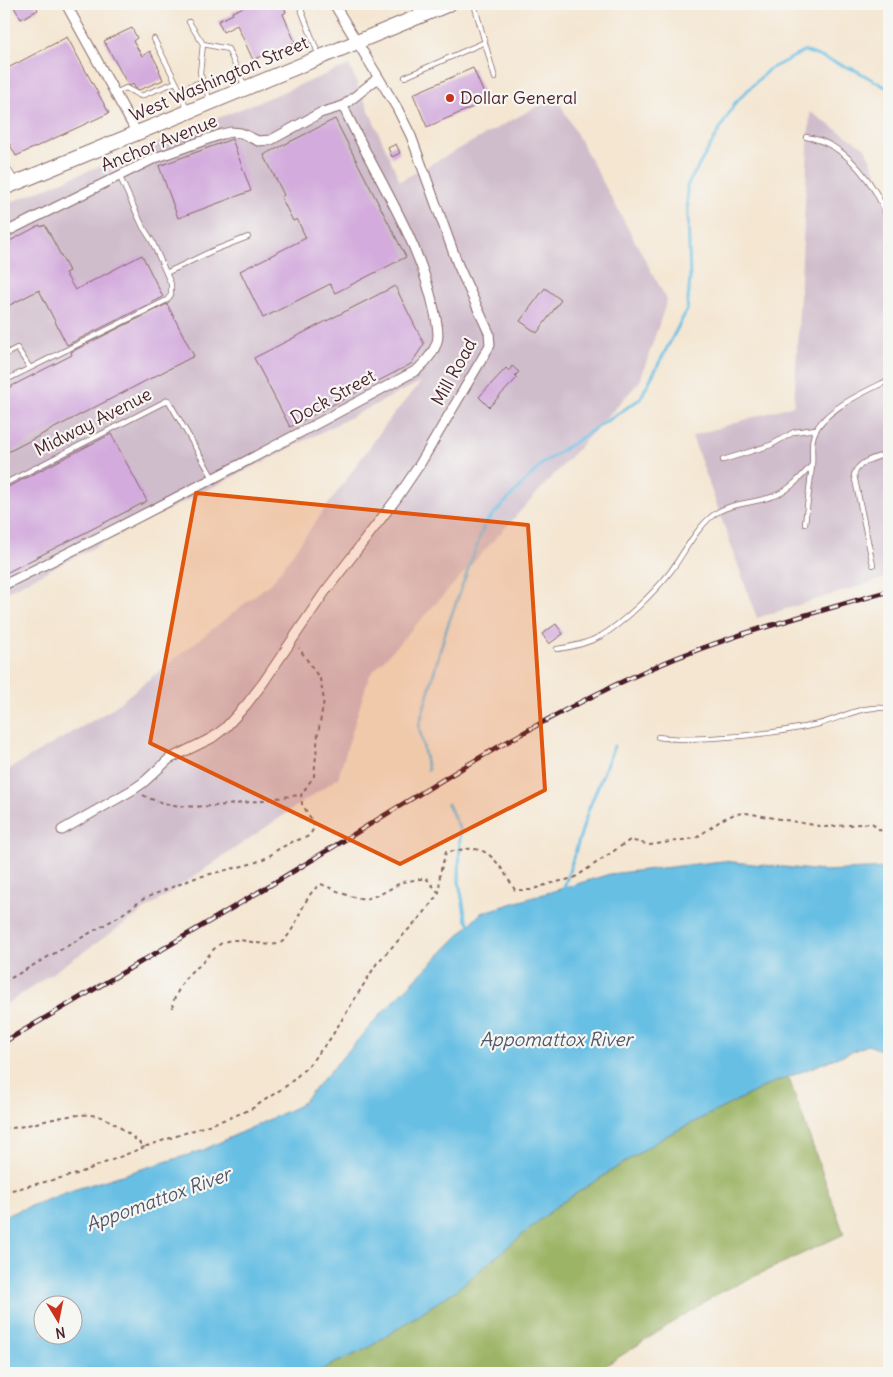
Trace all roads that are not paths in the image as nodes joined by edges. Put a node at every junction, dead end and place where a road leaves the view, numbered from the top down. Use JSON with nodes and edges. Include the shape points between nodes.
{"nodes":[{"id":1,"x":66,"y":4,"type":"edge"},
{"id":2,"x":299,"y":4,"type":"edge"},
{"id":3,"x":334,"y":4,"type":"edge"},
{"id":4,"x":448,"y":4,"type":"edge"},
{"id":5,"x":474,"y":4,"type":"edge"},
{"id":6,"x":426,"y":8,"type":"edge"},
{"id":7,"x":189,"y":22,"type":"dead end"},
{"id":8,"x":154,"y":39,"type":"dead end"},
{"id":9,"x":357,"y":42,"type":"junction"},
{"id":10,"x":485,"y":42,"type":"junction"},
{"id":11,"x":203,"y":44,"type":"junction"},
{"id":12,"x":320,"y":57,"type":"junction"},
{"id":13,"x":405,"y":77,"type":"dead end"},
{"id":14,"x":378,"y":78,"type":"junction"},
{"id":15,"x":495,"y":78,"type":"dead end"},
{"id":16,"x":203,"y":81,"type":"junction"},
{"id":17,"x":176,"y":82,"type":"junction"},
{"id":18,"x":246,"y":88,"type":"junction"},
{"id":19,"x":180,"y":90,"type":"junction"},
{"id":20,"x":115,"y":93,"type":"junction"},
{"id":21,"x":211,"y":102,"type":"junction"},
{"id":22,"x":343,"y":106,"type":"junction"},
{"id":23,"x":188,"y":112,"type":"junction"},
{"id":24,"x":137,"y":133,"type":"junction"},
{"id":25,"x":806,"y":137,"type":"dead end"},
{"id":26,"x":4,"y":162,"type":"edge"},
{"id":27,"x":118,"y":175,"type":"junction"},
{"id":28,"x":10,"y":185,"type":"edge"},
{"id":29,"x":889,"y":222,"type":"edge"},
{"id":30,"x":4,"y":233,"type":"edge"},
{"id":31,"x":248,"y":237,"type":"dead end"},
{"id":32,"x":166,"y":273,"type":"junction"},
{"id":33,"x":4,"y":355,"type":"edge"},
{"id":34,"x":30,"y":368,"type":"junction"},
{"id":35,"x":889,"y":380,"type":"edge"},
{"id":36,"x":4,"y":381,"type":"edge"},
{"id":37,"x":816,"y":429,"type":"junction"},
{"id":38,"x":888,"y":454,"type":"edge"},
{"id":39,"x":723,"y":460,"type":"dead end"},
{"id":40,"x":812,"y":465,"type":"junction"},
{"id":41,"x":889,"y":466,"type":"edge"},
{"id":42,"x":213,"y":478,"type":"junction"},
{"id":43,"x":4,"y":484,"type":"edge"},
{"id":44,"x":805,"y":524,"type":"dead end"},
{"id":45,"x":873,"y":565,"type":"dead end"},
{"id":46,"x":4,"y":585,"type":"edge"},
{"id":47,"x":557,"y":650,"type":"dead end"},
{"id":48,"x":889,"y":709,"type":"edge"},
{"id":49,"x":658,"y":737,"type":"dead end"},
{"id":50,"x":62,"y":830,"type":"dead end"}],
"edges":[{"from":1,"to":20,"type":"street"},
{"from":2,"to":12,"type":"lane"},
{"from":3,"to":9,"type":"street","name":"Mill Road"},
{"from":4,"to":6,"type":"main road","name":"West Washington Street"},
{"from":5,"to":10,"type":"lane"},
{"from":6,"to":9,"type":"main road","name":"West Washington Street"},
{"from":7,"to":11,"type":"lane"},
{"from":8,"to":17,"type":"lane"},
{"from":9,"to":12,"type":"main road","name":"West Washington Street"},
{"from":9,"to":14,"type":"street","name":"Mill Road"},
{"from":10,"to":13,"type":"lane"},
{"from":10,"to":15,"type":"lane"},
{"from":11,"to":16,"type":"lane","via":[[200,73]]},
{"from":11,"to":18,"type":"lane","via":[[228,49]]},
{"from":12,"to":18,"type":"main road","name":"West Washington Street"},
{"from":14,"to":22,"type":"street","name":"Anchor Avenue"},
{"from":14,"to":50,"type":"street","name":"Mill Road","via":[[411,136],[458,265],[490,333],[490,345],[402,491],[324,593],[263,683],[225,728],[169,759],[134,789]]},
{"from":16,"to":19,"type":"lane"},
{"from":16,"to":21,"type":"lane"},
{"from":17,"to":19,"type":"lane"},
{"from":17,"to":20,"type":"lane","via":[[141,96],[126,88]]},
{"from":18,"to":21,"type":"main road","name":"West Washington Street"},
{"from":19,"to":23,"type":"lane"},
{"from":20,"to":24,"type":"street"},
{"from":21,"to":23,"type":"main road","name":"West Washington Street"},
{"from":22,"to":27,"type":"street","name":"Anchor Avenue","via":[[320,113],[271,140],[258,141],[230,132],[155,158]]},
{"from":22,"to":42,"type":"street","name":"Dock Street","via":[[414,245],[434,309],[437,341],[424,364],[416,370]]},
{"from":23,"to":24,"type":"main road","name":"West Washington Street"},
{"from":24,"to":28,"type":"main road","name":"West Washington Street"},
{"from":25,"to":29,"type":"lane","via":[[824,142],[851,161],[871,184]]},
{"from":26,"to":28,"type":"lane"},
{"from":27,"to":30,"type":"street","name":"Anchor Avenue"},
{"from":27,"to":32,"type":"lane"},
{"from":31,"to":32,"type":"lane"},
{"from":32,"to":34,"type":"lane","via":[[172,288],[167,300]]},
{"from":33,"to":34,"type":"lane","via":[[17,348]]},
{"from":34,"to":36,"type":"lane"},
{"from":35,"to":37,"type":"lane","via":[[838,408]]},
{"from":37,"to":39,"type":"lane","via":[[794,432],[771,445]]},
{"from":37,"to":40,"type":"lane"},
{"from":38,"to":41,"type":"lane"},
{"from":38,"to":45,"type":"lane","via":[[860,464],[854,475]]},
{"from":40,"to":44,"type":"lane"},
{"from":40,"to":47,"type":"lane","via":[[799,480],[775,496],[714,514],[703,524],[670,572],[635,608],[600,636]]},
{"from":42,"to":43,"type":"lane","name":"Midway Avenue","via":[[168,400]]},
{"from":42,"to":46,"type":"street","name":"Dock Street"},
{"from":48,"to":49,"type":"lane","via":[[875,707],[789,730],[746,737],[686,740]]}]}
